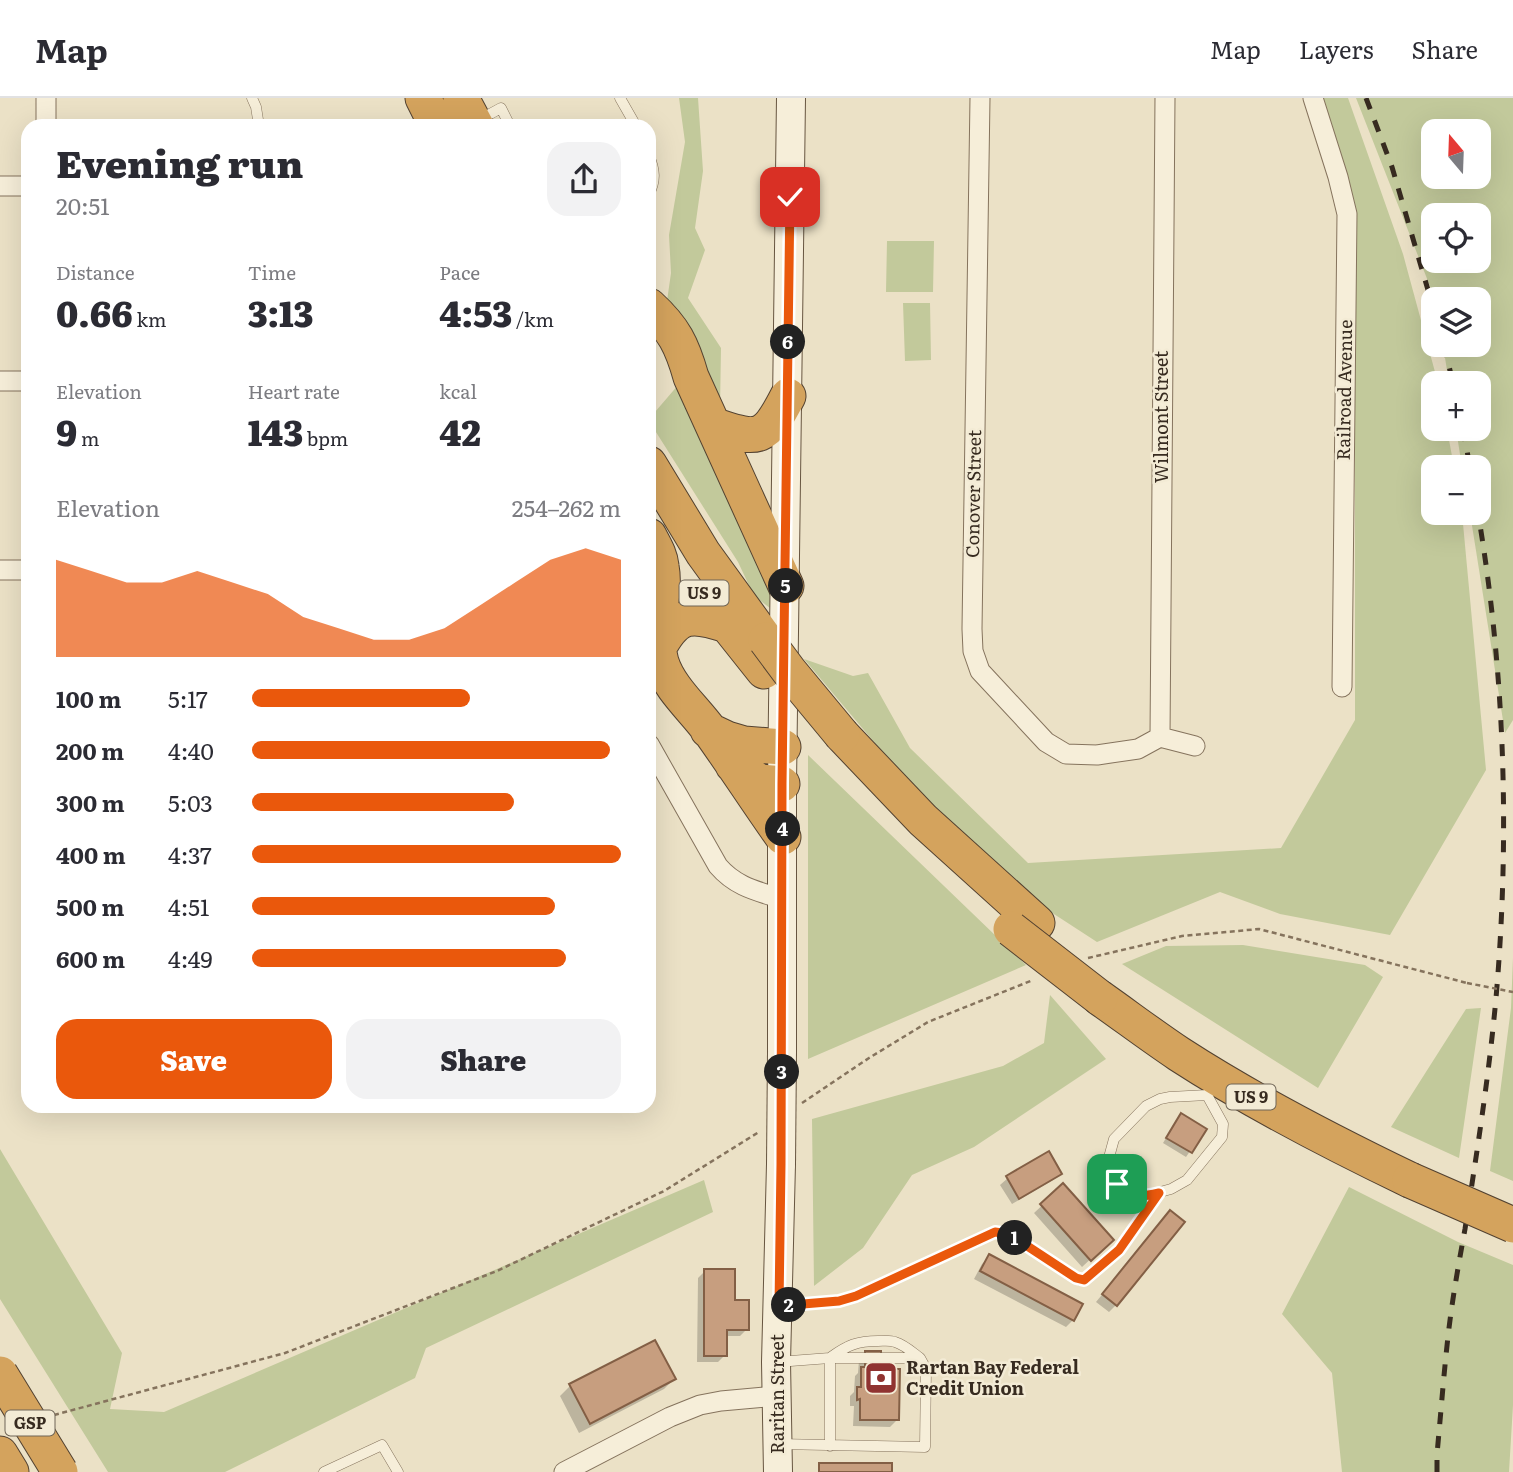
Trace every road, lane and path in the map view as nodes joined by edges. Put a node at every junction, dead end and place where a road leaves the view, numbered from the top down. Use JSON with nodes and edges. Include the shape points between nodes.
{"nodes":[{"id":1,"x":46,"y":98,"type":"edge"},
{"id":2,"x":252,"y":98,"type":"edge"},
{"id":3,"x":423,"y":98,"type":"edge"},
{"id":4,"x":620,"y":98,"type":"edge"},
{"id":5,"x":791,"y":98,"type":"edge"},
{"id":6,"x":980,"y":98,"type":"edge"},
{"id":7,"x":1165,"y":98,"type":"edge"},
{"id":8,"x":1313,"y":98,"type":"edge"},
{"id":9,"x":470,"y":115,"type":"edge"},
{"id":10,"x":46,"y":119,"type":"edge"},
{"id":11,"x":258,"y":119,"type":"edge"},
{"id":12,"x":434,"y":119,"type":"edge"},
{"id":13,"x":506,"y":119,"type":"edge"},
{"id":14,"x":632,"y":119,"type":"edge"},
{"id":15,"x":0,"y":186,"type":"edge"},
{"id":16,"x":21,"y":186,"type":"edge"},
{"id":17,"x":656,"y":313,"type":"edge"},
{"id":18,"x":656,"y":348,"type":"edge"},
{"id":19,"x":691,"y":377,"type":"junction"},
{"id":20,"x":0,"y":381,"type":"edge"},
{"id":21,"x":21,"y":382,"type":"edge"},
{"id":22,"x":788,"y":396,"type":"junction"},
{"id":23,"x":713,"y":425,"type":"junction"},
{"id":24,"x":656,"y":492,"type":"edge"},
{"id":25,"x":656,"y":495,"type":"edge"},
{"id":26,"x":656,"y":550,"type":"edge"},
{"id":27,"x":0,"y":570,"type":"edge"},
{"id":28,"x":21,"y":570,"type":"edge"},
{"id":29,"x":786,"y":586,"type":"junction"},
{"id":30,"x":727,"y":625,"type":"junction"},
{"id":31,"x":658,"y":649,"type":"junction"},
{"id":32,"x":765,"y":656,"type":"junction"},
{"id":33,"x":1342,"y":687,"type":"dead end"},
{"id":34,"x":708,"y":730,"type":"junction"},
{"id":35,"x":1160,"y":737,"type":"junction"},
{"id":36,"x":1195,"y":746,"type":"dead end"},
{"id":37,"x":783,"y":747,"type":"junction"},
{"id":38,"x":656,"y":756,"type":"edge"},
{"id":39,"x":733,"y":765,"type":"junction"},
{"id":40,"x":782,"y":784,"type":"junction"},
{"id":41,"x":783,"y":837,"type":"junction"},
{"id":42,"x":782,"y":899,"type":"junction"},
{"id":43,"x":1082,"y":960,"type":"dead end"},
{"id":44,"x":1038,"y":978,"type":"dead end"},
{"id":45,"x":1513,"y":992,"type":"edge"},
{"id":46,"x":1113,"y":995,"type":"junction"},
{"id":47,"x":1212,"y":1086,"type":"junction"},
{"id":48,"x":797,"y":1107,"type":"dead end"},
{"id":49,"x":764,"y":1128,"type":"dead end"},
{"id":50,"x":1412,"y":1169,"type":"junction"},
{"id":51,"x":1159,"y":1193,"type":"junction"},
{"id":52,"x":1513,"y":1202,"type":"edge"},
{"id":53,"x":1513,"y":1225,"type":"edge"},
{"id":54,"x":779,"y":1306,"type":"junction"},
{"id":55,"x":830,"y":1358,"type":"junction"},
{"id":56,"x":919,"y":1358,"type":"junction"},
{"id":57,"x":776,"y":1362,"type":"junction"},
{"id":58,"x":0,"y":1374,"type":"edge"},
{"id":59,"x":777,"y":1396,"type":"junction"},
{"id":60,"x":52,"y":1415,"type":"dead end"},
{"id":61,"x":831,"y":1446,"type":"junction"},
{"id":62,"x":0,"y":1454,"type":"edge"},
{"id":63,"x":778,"y":1458,"type":"edge"},
{"id":64,"x":11,"y":1472,"type":"edge"},
{"id":65,"x":60,"y":1472,"type":"edge"},
{"id":66,"x":324,"y":1472,"type":"edge"},
{"id":67,"x":398,"y":1472,"type":"edge"},
{"id":68,"x":564,"y":1472,"type":"edge"}],
"edges":[{"from":1,"to":10,"type":"street"},
{"from":2,"to":11,"type":"lane"},
{"from":3,"to":12,"type":"highway"},
{"from":4,"to":14,"type":"lane"},
{"from":5,"to":22,"type":"street","name":"Raritan Street"},
{"from":6,"to":35,"type":"street","name":"Conover Street","via":[[973,652],[980,671],[1046,742],[1066,754],[1138,749]]},
{"from":7,"to":35,"type":"street","name":"Wilmont Street"},
{"from":8,"to":33,"type":"street","name":"Railroad Avenue","via":[[1347,214]]},
{"from":9,"to":13,"type":"lane","via":[[501,108]]},
{"from":15,"to":16,"type":"street"},
{"from":17,"to":19,"type":"highway","via":[[678,340]]},
{"from":18,"to":19,"type":"highway"},
{"from":19,"to":23,"type":"highway"},
{"from":20,"to":21,"type":"street"},
{"from":22,"to":23,"type":"highway","via":[[776,420],[761,433],[743,434]]},
{"from":22,"to":29,"type":"street","name":"Raritan Street"},
{"from":23,"to":29,"type":"highway"},
{"from":24,"to":32,"type":"highway","number":"US 9","via":[[704,553]]},
{"from":25,"to":30,"type":"highway","number":"US 9","via":[[674,550]]},
{"from":26,"to":31,"type":"highway","via":[[663,576]]},
{"from":27,"to":28,"type":"street"},
{"from":29,"to":37,"type":"street","name":"Raritan Street"},
{"from":30,"to":31,"type":"highway","via":[[685,619],[670,628]]},
{"from":30,"to":32,"type":"highway","number":"US 9"},
{"from":31,"to":34,"type":"highway","via":[[666,674]]},
{"from":32,"to":46,"type":"highway","number":"US 9","bridge":true,"via":[[789,671],[838,746],[923,820],[1024,925]]},
{"from":34,"to":37,"type":"highway","via":[[744,744]]},
{"from":34,"to":39,"type":"highway"},
{"from":35,"to":36,"type":"street"},
{"from":37,"to":40,"type":"street","name":"Raritan Street"},
{"from":38,"to":42,"type":"street","via":[[718,866],[742,886]]},
{"from":39,"to":40,"type":"highway","via":[[761,782]]},
{"from":39,"to":41,"type":"highway"},
{"from":40,"to":41,"type":"street","name":"Raritan Street"},
{"from":41,"to":42,"type":"street","name":"Raritan Street"},
{"from":42,"to":54,"type":"street","name":"Raritan Street","bridge":true},
{"from":43,"to":45,"type":"path","bridge":true,"via":[[1182,936],[1259,929]]},
{"from":44,"to":48,"type":"path","via":[[928,1023]]},
{"from":46,"to":47,"type":"highway","number":"US 9"},
{"from":46,"to":50,"type":"highway","number":"US 9","via":[[1334,1119]]},
{"from":47,"to":50,"type":"highway","number":"US 9"},
{"from":47,"to":51,"type":"lane","via":[[1222,1137],[1187,1180]]},
{"from":47,"to":51,"type":"lane","via":[[1146,1106],[1114,1139],[1108,1161],[1121,1189],[1142,1197]]},
{"from":49,"to":60,"type":"path","via":[[664,1191],[497,1271],[285,1353]]},
{"from":50,"to":52,"type":"highway","number":"US 9"},
{"from":50,"to":53,"type":"highway","number":"US 9","bridge":true},
{"from":51,"to":54,"type":"lane","via":[[1119,1250],[1084,1280],[1009,1234],[995,1232],[856,1296]]},
{"from":54,"to":57,"type":"street","name":"Raritan Street"},
{"from":55,"to":56,"type":"lane"},
{"from":55,"to":56,"type":"lane","via":[[862,1341],[893,1341]]},
{"from":55,"to":57,"type":"lane"},
{"from":55,"to":61,"type":"lane"},
{"from":56,"to":61,"type":"lane","via":[[926,1369],[925,1447]]},
{"from":57,"to":59,"type":"street","name":"Raritan Street"},
{"from":58,"to":65,"type":"highway","number":"GSP","bridge":true},
{"from":59,"to":63,"type":"street","name":"Raritan Street"},
{"from":59,"to":68,"type":"street","via":[[699,1405]]},
{"from":61,"to":63,"type":"lane"},
{"from":62,"to":64,"type":"highway","number":"GSP"},
{"from":66,"to":67,"type":"lane","via":[[382,1445]]}]}
